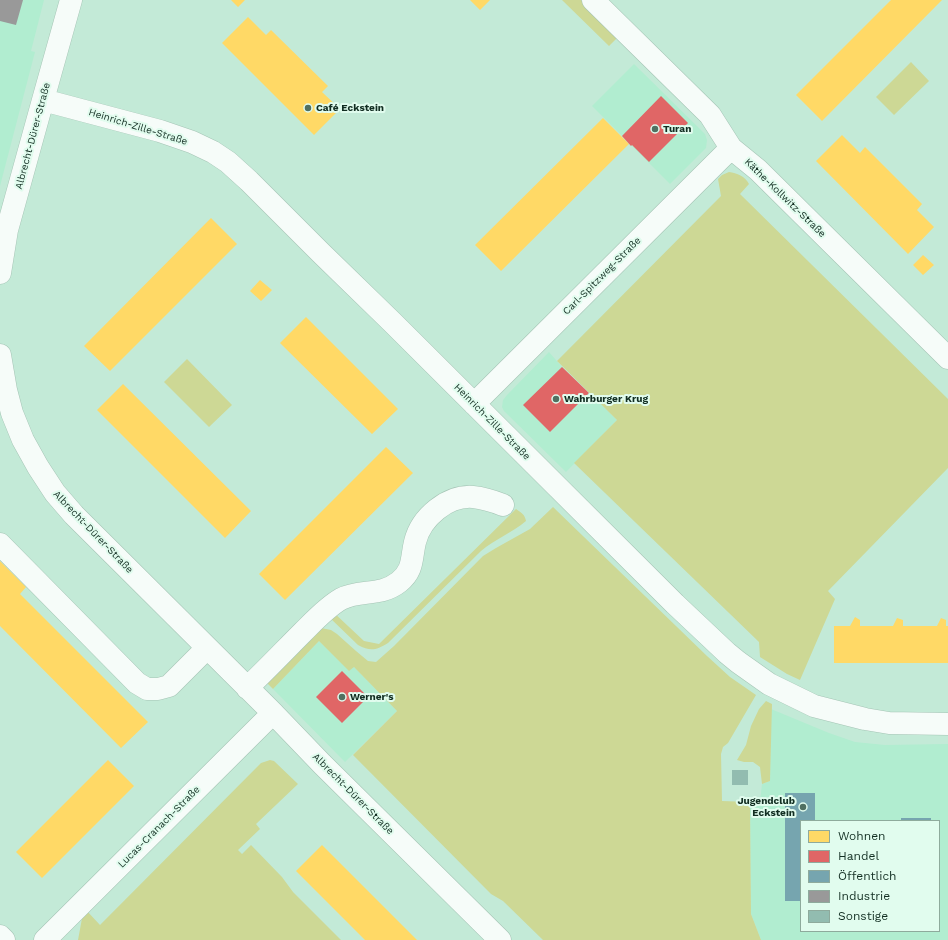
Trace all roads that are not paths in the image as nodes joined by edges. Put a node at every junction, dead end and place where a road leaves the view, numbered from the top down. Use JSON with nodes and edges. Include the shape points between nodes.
{"nodes":[{"id":1,"x":72,"y":0,"type":"edge"},
{"id":2,"x":598,"y":2,"type":"edge"},
{"id":3,"x":43,"y":100,"type":"junction"},
{"id":4,"x":731,"y":148,"type":"junction"},
{"id":5,"x":0,"y":273,"type":"edge"},
{"id":6,"x":948,"y":358,"type":"edge"},
{"id":7,"x":1,"y":368,"type":"edge"},
{"id":8,"x":474,"y":404,"type":"junction"},
{"id":9,"x":503,"y":505,"type":"dead end"},
{"id":10,"x":0,"y":544,"type":"edge"},
{"id":11,"x":207,"y":648,"type":"junction"},
{"id":12,"x":247,"y":688,"type":"junction"},
{"id":13,"x":273,"y":713,"type":"junction"},
{"id":14,"x":948,"y":724,"type":"edge"},
{"id":15,"x":0,"y":936,"type":"edge"},
{"id":16,"x":4,"y":940,"type":"edge"},
{"id":17,"x":45,"y":940,"type":"edge"},
{"id":18,"x":500,"y":940,"type":"edge"}],
"edges":[{"from":1,"to":3,"type":"street","name":"Albrecht-Dürer-Straße"},
{"from":2,"to":4,"type":"street","name":"Käthe-Kollwitz-Straße","via":[[710,115]]},
{"from":3,"to":5,"type":"street","name":"Albrecht-Dürer-Straße","via":[[7,230]]},
{"from":3,"to":8,"type":"street","name":"Heinrich-Zille-Straße","via":[[160,131],[192,142],[228,162]]},
{"from":4,"to":6,"type":"street","name":"Käthe-Kollwitz-Straße","via":[[758,170]]},
{"from":4,"to":8,"type":"street","name":"Carl-Spitzweg-Straße"},
{"from":7,"to":11,"type":"street","name":"Albrecht-Dürer-Straße","via":[[12,413],[23,440],[55,493]]},
{"from":8,"to":14,"type":"street","name":"Heinrich-Zille-Straße","via":[[722,648],[769,684],[814,706],[865,719],[889,723]]},
{"from":9,"to":12,"type":"street","via":[[473,497],[458,498],[440,507],[420,528],[415,541],[412,565],[404,578],[386,589],[352,595],[331,605]]},
{"from":10,"to":11,"type":"street","via":[[137,683],[147,689],[169,686]]},
{"from":11,"to":12,"type":"street","name":"Albrecht-Dürer-Straße"},
{"from":12,"to":13,"type":"street","name":"Albrecht-Dürer-Straße"},
{"from":13,"to":17,"type":"street","name":"Lucas-Cranach-Straße"},
{"from":13,"to":18,"type":"street","name":"Albrecht-Dürer-Straße"},
{"from":15,"to":16,"type":"street"}]}
